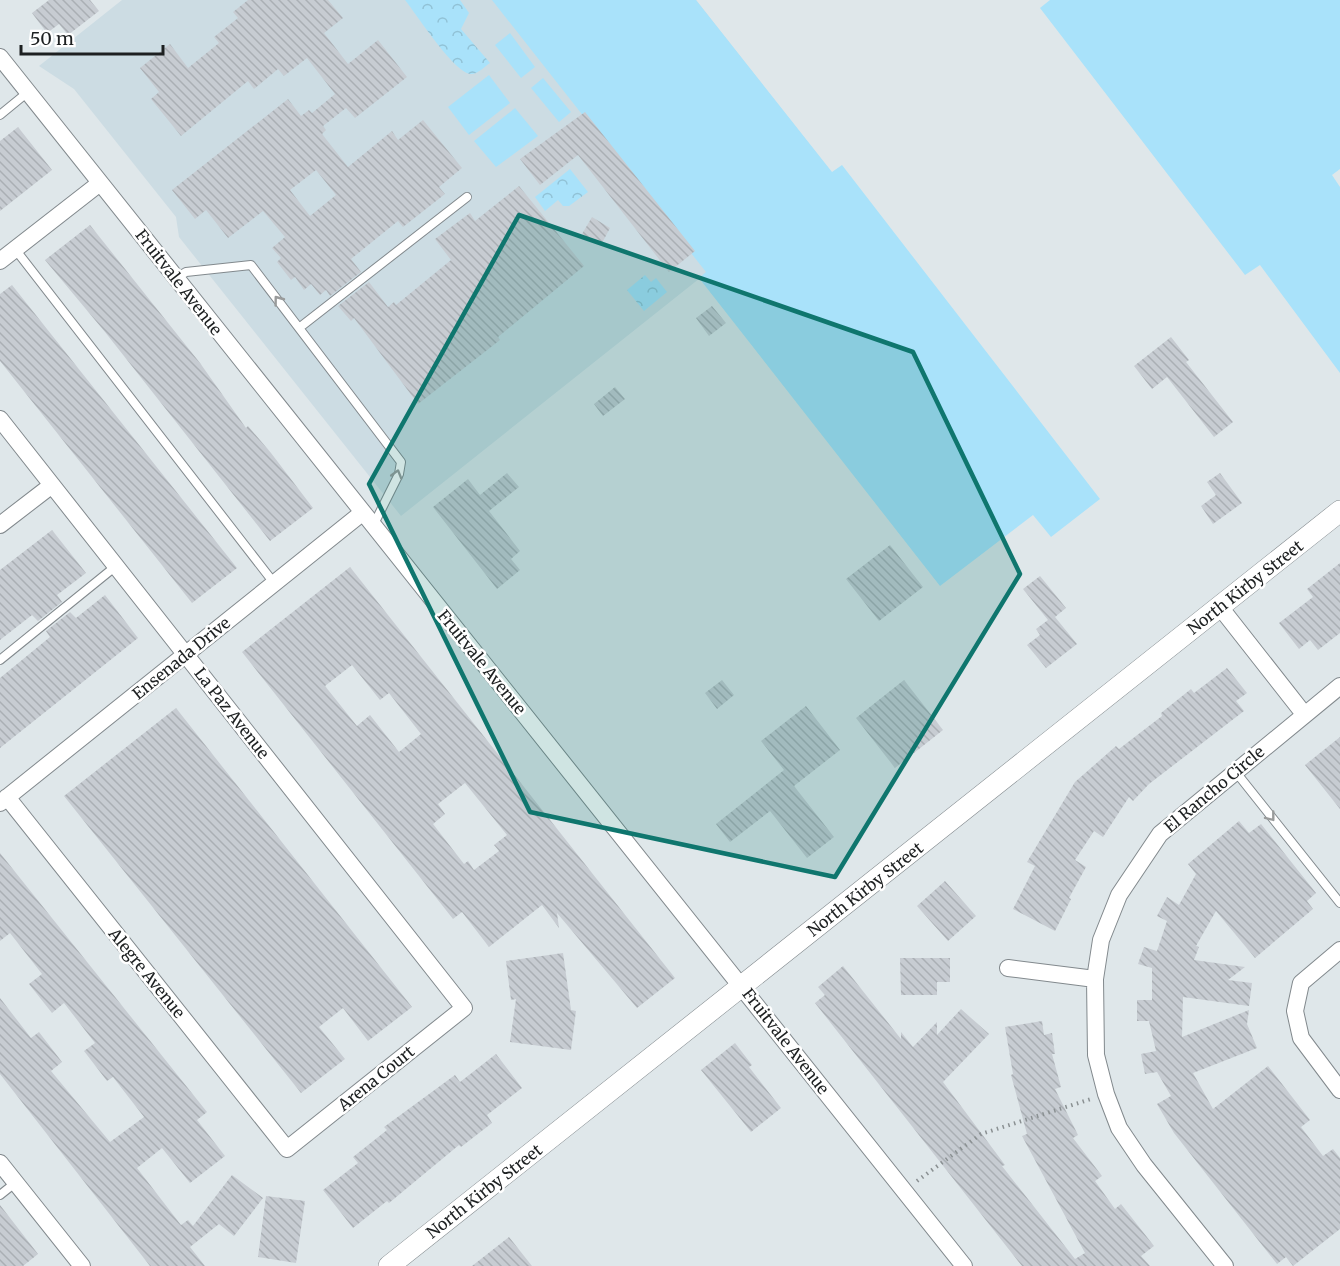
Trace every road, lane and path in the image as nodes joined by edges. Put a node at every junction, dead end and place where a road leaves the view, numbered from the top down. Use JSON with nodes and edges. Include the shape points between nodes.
{"nodes":[{"id":1,"x":0,"y":57,"type":"edge"},
{"id":2,"x":28,"y":92,"type":"junction"},
{"id":3,"x":0,"y":116,"type":"edge"},
{"id":4,"x":100,"y":183,"type":"junction"},
{"id":5,"x":467,"y":196,"type":"dead end"},
{"id":6,"x":15,"y":249,"type":"junction"},
{"id":7,"x":0,"y":261,"type":"edge"},
{"id":8,"x":176,"y":278,"type":"junction"},
{"id":9,"x":299,"y":328,"type":"junction"},
{"id":10,"x":0,"y":419,"type":"edge"},
{"id":11,"x":52,"y":485,"type":"junction"},
{"id":12,"x":1340,"y":511,"type":"edge"},
{"id":13,"x":362,"y":513,"type":"junction"},
{"id":14,"x":0,"y":525,"type":"edge"},
{"id":15,"x":373,"y":526,"type":"junction"},
{"id":16,"x":116,"y":566,"type":"junction"},
{"id":17,"x":274,"y":583,"type":"junction"},
{"id":18,"x":1220,"y":607,"type":"junction"},
{"id":19,"x":185,"y":654,"type":"junction"},
{"id":20,"x":0,"y":660,"type":"edge"},
{"id":21,"x":1340,"y":686,"type":"edge"},
{"id":22,"x":1304,"y":714,"type":"junction"},
{"id":23,"x":1235,"y":771,"type":"junction"},
{"id":24,"x":3,"y":800,"type":"edge"},
{"id":25,"x":1340,"y":903,"type":"edge"},
{"id":26,"x":1340,"y":950,"type":"edge"},
{"id":27,"x":1008,"y":968,"type":"dead end"},
{"id":28,"x":1095,"y":979,"type":"junction"},
{"id":29,"x":742,"y":987,"type":"junction"},
{"id":30,"x":464,"y":1008,"type":"joint"},
{"id":31,"x":1340,"y":1090,"type":"edge"},
{"id":32,"x":1106,"y":1094,"type":"junction"},
{"id":33,"x":287,"y":1149,"type":"joint"},
{"id":34,"x":0,"y":1163,"type":"edge"},
{"id":35,"x":917,"y":1181,"type":"dead end"},
{"id":36,"x":15,"y":1182,"type":"junction"},
{"id":37,"x":0,"y":1195,"type":"edge"},
{"id":38,"x":392,"y":1265,"type":"edge"},
{"id":39,"x":82,"y":1266,"type":"edge"},
{"id":40,"x":964,"y":1266,"type":"edge"},
{"id":41,"x":1225,"y":1266,"type":"edge"}],
"edges":[{"from":1,"to":2,"type":"street","name":"Fruitvale Avenue"},
{"from":2,"to":3,"type":"lane"},
{"from":2,"to":4,"type":"street","name":"Fruitvale Avenue"},
{"from":4,"to":6,"type":"street"},
{"from":4,"to":8,"type":"street","name":"Fruitvale Avenue"},
{"from":5,"to":9,"type":"lane"},
{"from":6,"to":7,"type":"street"},
{"from":6,"to":17,"type":"lane"},
{"from":9,"to":8,"type":"lane","one_way":true,"via":[[251,265],[186,272]]},
{"from":8,"to":13,"type":"street","name":"Fruitvale Avenue"},
{"from":15,"to":9,"type":"lane","one_way":true,"via":[[401,462]]},
{"from":10,"to":11,"type":"street","name":"La Paz Avenue"},
{"from":11,"to":14,"type":"street"},
{"from":11,"to":16,"type":"street","name":"La Paz Avenue"},
{"from":12,"to":18,"type":"street","name":"North Kirby Street"},
{"from":13,"to":15,"type":"street","name":"Fruitvale Avenue"},
{"from":13,"to":17,"type":"street","name":"Ensenada Drive"},
{"from":15,"to":29,"type":"street","name":"Fruitvale Avenue"},
{"from":16,"to":19,"type":"street","name":"La Paz Avenue"},
{"from":16,"to":20,"type":"lane"},
{"from":17,"to":19,"type":"street","name":"Ensenada Drive"},
{"from":18,"to":22,"type":"street"},
{"from":18,"to":29,"type":"street","name":"North Kirby Street"},
{"from":19,"to":24,"type":"street","name":"Ensenada Drive"},
{"from":19,"to":30,"type":"street","name":"La Paz Avenue"},
{"from":21,"to":22,"type":"street","name":"El Rancho Circle"},
{"from":22,"to":23,"type":"street","name":"El Rancho Circle"},
{"from":23,"to":25,"type":"lane","one_way":true},
{"from":23,"to":28,"type":"street","name":"El Rancho Circle","via":[[1160,834],[1119,895],[1101,940]]},
{"from":24,"to":33,"type":"street","name":"Alegre Avenue"},
{"from":26,"to":31,"type":"street","via":[[1301,983],[1295,1011],[1301,1038]]},
{"from":27,"to":28,"type":"street"},
{"from":28,"to":32,"type":"street","name":"El Rancho Circle","via":[[1096,1054]]},
{"from":29,"to":38,"type":"street","name":"North Kirby Street"},
{"from":29,"to":40,"type":"street","name":"Fruitvale Avenue"},
{"from":30,"to":33,"type":"street","name":"Arena Court"},
{"from":32,"to":35,"type":"path","via":[[981,1134]]},
{"from":32,"to":41,"type":"street","name":"El Rancho Circle","via":[[1119,1128],[1131,1146]]},
{"from":34,"to":36,"type":"street"},
{"from":36,"to":37,"type":"lane"},
{"from":36,"to":39,"type":"street"}]}
